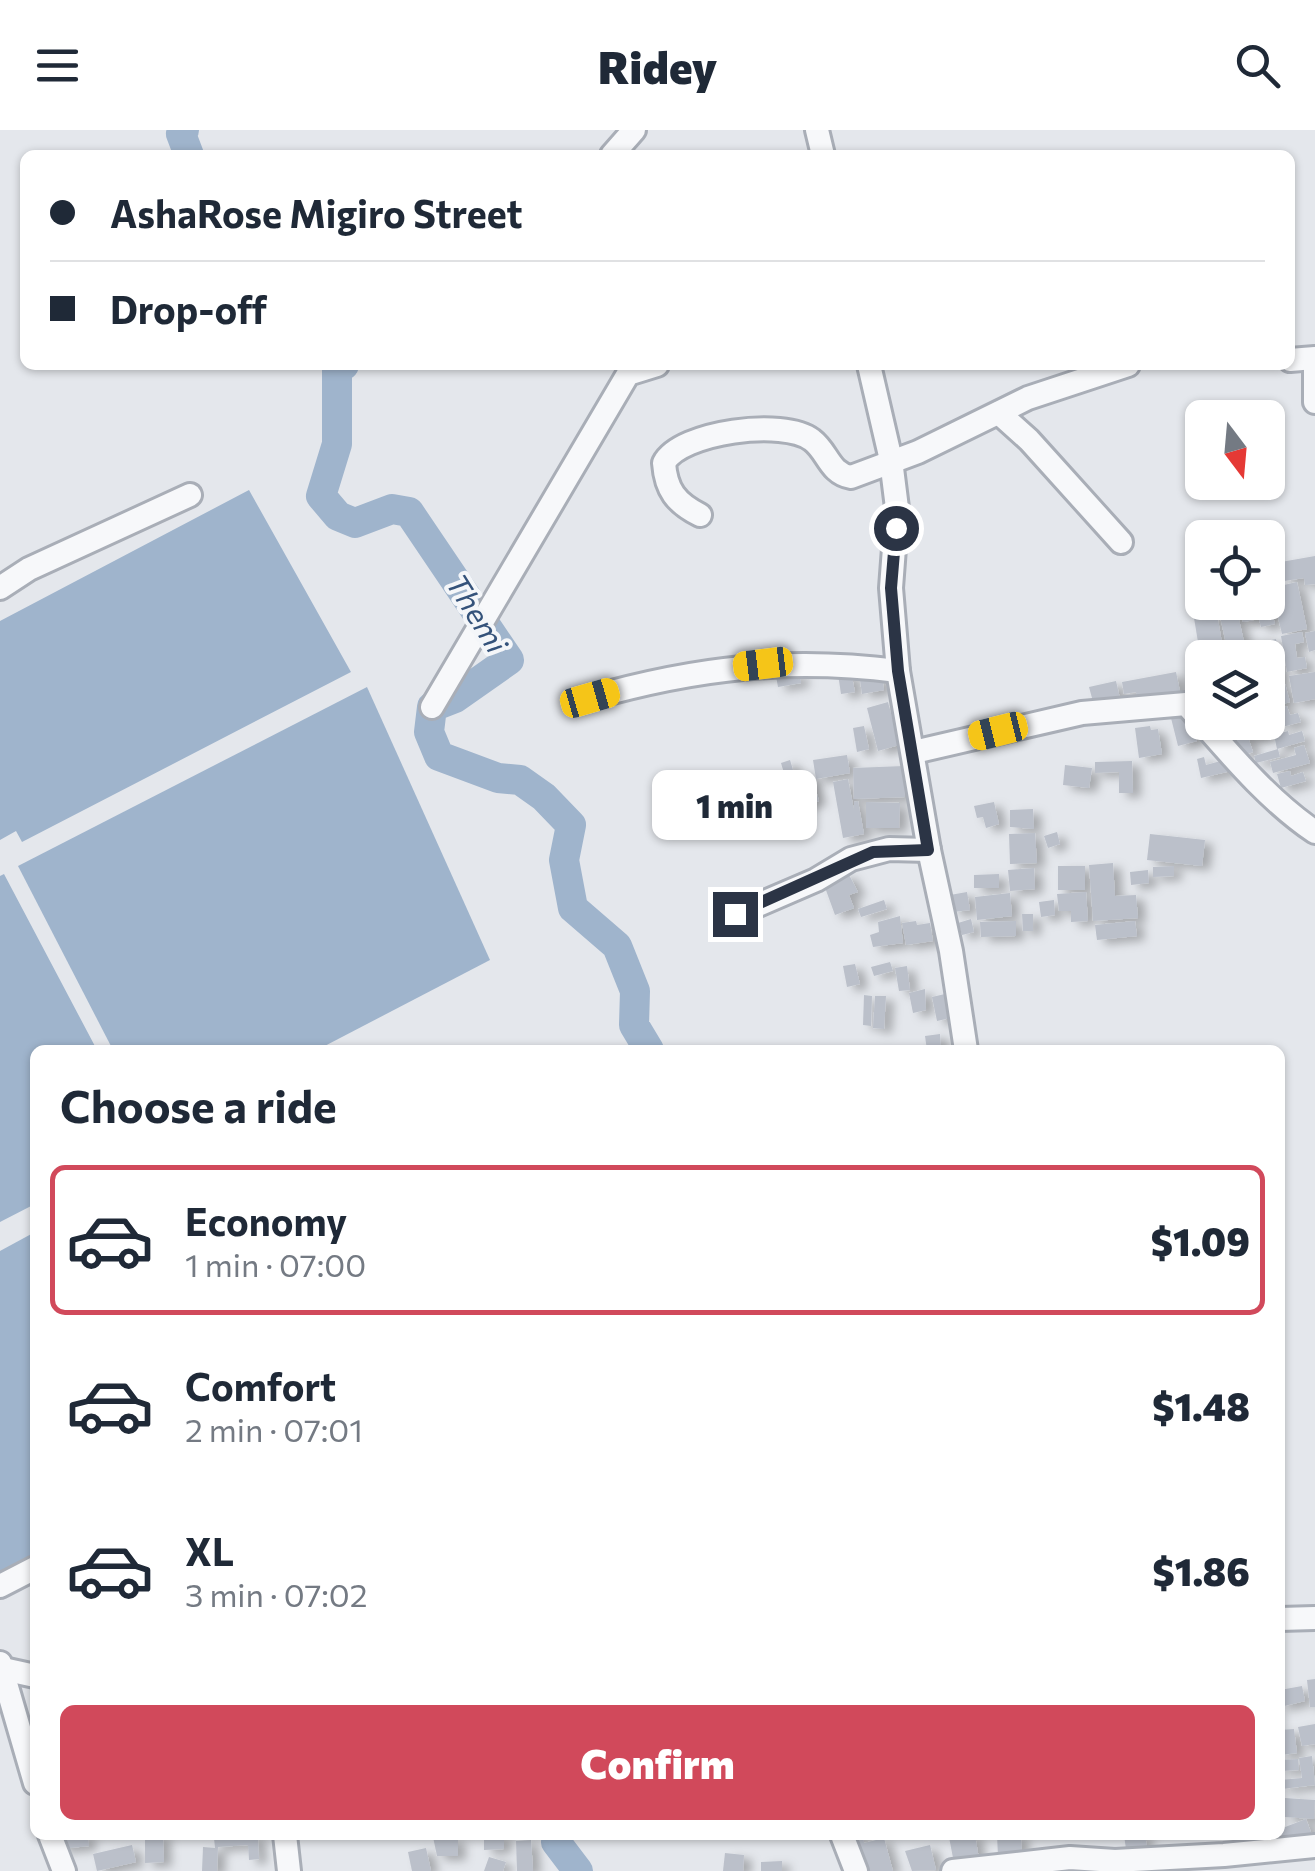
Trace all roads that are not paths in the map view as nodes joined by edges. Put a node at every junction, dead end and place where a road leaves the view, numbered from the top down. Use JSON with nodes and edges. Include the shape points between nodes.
{"nodes":[{"id":1,"x":634,"y":130,"type":"edge"},
{"id":2,"x":616,"y":150,"type":"edge"},
{"id":3,"x":1315,"y":361,"type":"edge"},
{"id":4,"x":641,"y":370,"type":"edge"},
{"id":5,"x":870,"y":370,"type":"edge"},
{"id":6,"x":1113,"y":370,"type":"edge"},
{"id":7,"x":1315,"y":402,"type":"edge"},
{"id":8,"x":999,"y":413,"type":"junction"},
{"id":9,"x":891,"y":460,"type":"junction"},
{"id":10,"x":190,"y":496,"type":"dead end"},
{"id":11,"x":700,"y":515,"type":"dead end"},
{"id":12,"x":1121,"y":542,"type":"dead end"},
{"id":13,"x":0,"y":588,"type":"edge"},
{"id":14,"x":898,"y":671,"type":"junction"},
{"id":15,"x":590,"y":698,"type":"dead end"},
{"id":16,"x":432,"y":707,"type":"dead end"},
{"id":17,"x":914,"y":752,"type":"junction"},
{"id":18,"x":1315,"y":832,"type":"edge"},
{"id":19,"x":928,"y":850,"type":"junction"},
{"id":20,"x":735,"y":914,"type":"dead end"},
{"id":21,"x":965,"y":1045,"type":"edge"},
{"id":22,"x":30,"y":1571,"type":"edge"},
{"id":23,"x":0,"y":1586,"type":"edge"},
{"id":24,"x":1285,"y":1618,"type":"edge"},
{"id":25,"x":1315,"y":1618,"type":"edge"},
{"id":26,"x":2,"y":1666,"type":"edge"},
{"id":27,"x":30,"y":1674,"type":"edge"},
{"id":28,"x":30,"y":1765,"type":"edge"},
{"id":29,"x":52,"y":1840,"type":"edge"},
{"id":30,"x":285,"y":1840,"type":"edge"},
{"id":31,"x":844,"y":1840,"type":"edge"},
{"id":32,"x":1315,"y":1846,"type":"edge"},
{"id":33,"x":64,"y":1871,"type":"edge"},
{"id":34,"x":288,"y":1871,"type":"edge"},
{"id":35,"x":856,"y":1871,"type":"edge"},
{"id":36,"x":953,"y":1871,"type":"edge"}],
"edges":[{"from":1,"to":2,"type":"street"},
{"from":3,"to":7,"type":"street"},
{"from":4,"to":16,"type":"street","via":[[628,374]]},
{"from":5,"to":9,"type":"street"},
{"from":6,"to":8,"type":"street"},
{"from":8,"to":9,"type":"street"},
{"from":8,"to":12,"type":"street"},
{"from":9,"to":11,"type":"street","via":[[863,475],[841,475],[814,441],[775,428],[691,444],[668,454],[665,477],[681,506]]},
{"from":9,"to":14,"type":"street"},
{"from":10,"to":13,"type":"street"},
{"from":14,"to":15,"type":"street","via":[[763,664]]},
{"from":14,"to":17,"type":"street"},
{"from":17,"to":18,"type":"street","via":[[1082,713],[1186,704],[1230,757]]},
{"from":17,"to":19,"type":"street"},
{"from":19,"to":20,"type":"street","via":[[873,852]]},
{"from":19,"to":21,"type":"street"},
{"from":22,"to":23,"type":"street"},
{"from":24,"to":25,"type":"street"},
{"from":26,"to":27,"type":"street"},
{"from":26,"to":28,"type":"street"},
{"from":29,"to":33,"type":"street"},
{"from":30,"to":34,"type":"street"},
{"from":31,"to":35,"type":"street"},
{"from":32,"to":36,"type":"street"}]}
